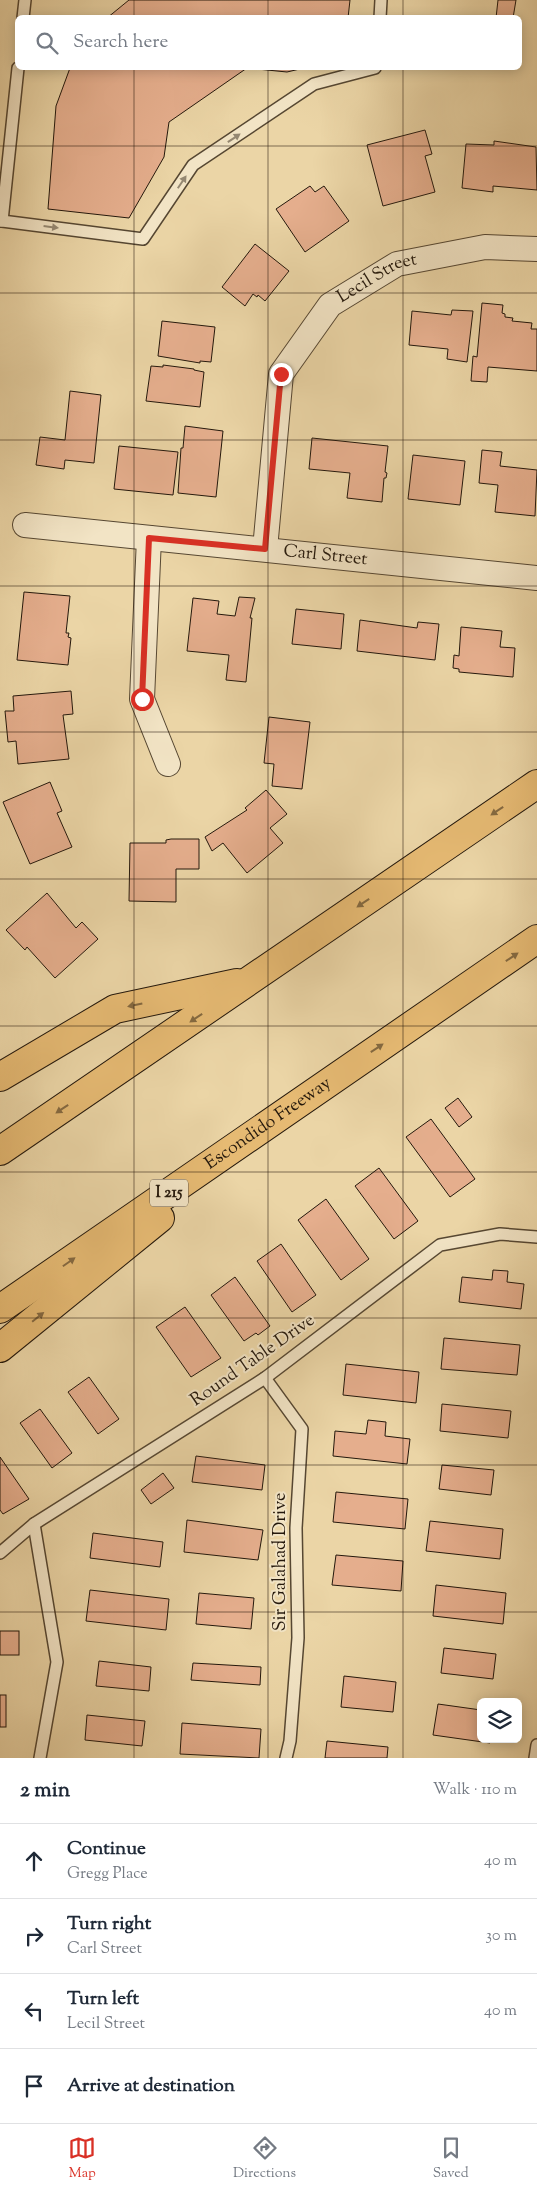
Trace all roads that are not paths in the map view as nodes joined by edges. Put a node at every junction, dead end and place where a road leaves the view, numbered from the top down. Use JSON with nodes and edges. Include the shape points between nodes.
{"nodes":[{"id":1,"x":25,"y":0,"type":"edge"},
{"id":2,"x":382,"y":0,"type":"edge"},
{"id":3,"x":23,"y":15,"type":"edge"},
{"id":4,"x":380,"y":15,"type":"edge"},
{"id":5,"x":18,"y":70,"type":"edge"},
{"id":6,"x":367,"y":70,"type":"edge"},
{"id":7,"x":1,"y":221,"type":"edge"},
{"id":8,"x":537,"y":249,"type":"edge"},
{"id":9,"x":25,"y":525,"type":"dead end"},
{"id":10,"x":149,"y":538,"type":"junction"},
{"id":11,"x":265,"y":549,"type":"junction"},
{"id":12,"x":537,"y":578,"type":"edge"},
{"id":13,"x":168,"y":764,"type":"dead end"},
{"id":14,"x":537,"y":784,"type":"edge"},
{"id":15,"x":537,"y":940,"type":"edge"},
{"id":16,"x":251,"y":980,"type":"junction"},
{"id":17,"x":337,"y":1076,"type":"junction"},
{"id":18,"x":0,"y":1077,"type":"edge"},
{"id":19,"x":0,"y":1151,"type":"edge"},
{"id":20,"x":537,"y":1237,"type":"edge"},
{"id":21,"x":0,"y":1309,"type":"edge"},
{"id":22,"x":0,"y":1348,"type":"edge"},
{"id":23,"x":265,"y":1378,"type":"junction"},
{"id":24,"x":34,"y":1524,"type":"junction"},
{"id":25,"x":0,"y":1552,"type":"edge"},
{"id":26,"x":537,"y":1745,"type":"edge"},
{"id":27,"x":40,"y":1758,"type":"edge"},
{"id":28,"x":286,"y":1758,"type":"edge"},
{"id":29,"x":535,"y":1758,"type":"edge"}],
"edges":[{"from":1,"to":3,"type":"lane"},
{"from":2,"to":4,"type":"lane"},
{"from":5,"to":7,"type":"lane"},
{"from":7,"to":6,"type":"lane","one_way":true,"via":[[143,239],[193,165],[314,84]]},
{"from":8,"to":11,"type":"street","name":"Lecil Street","via":[[485,247],[398,264],[330,305],[281,374]]},
{"from":9,"to":10,"type":"street","name":"Carl Street"},
{"from":10,"to":11,"type":"street","name":"Carl Street"},
{"from":10,"to":13,"type":"street","via":[[142,699]]},
{"from":11,"to":12,"type":"street","name":"Carl Street"},
{"from":14,"to":16,"type":"highway","one_way":true},
{"from":17,"to":15,"type":"highway","name":"Escondido Freeway","number":"I 215","one_way":true},
{"from":16,"to":18,"type":"highway","one_way":true,"via":[[115,1010]]},
{"from":16,"to":19,"type":"highway","one_way":true},
{"from":21,"to":17,"type":"highway","name":"Escondido Freeway","number":"I 215","one_way":true},
{"from":22,"to":17,"type":"highway","one_way":true},
{"from":20,"to":23,"type":"lane","name":"Round Table Drive","via":[[500,1234],[440,1245]]},
{"from":23,"to":24,"type":"lane","name":"Round Table Drive"},
{"from":23,"to":28,"type":"lane","name":"Sir Galahad Drive","via":[[302,1429],[296,1528],[298,1638]]},
{"from":24,"to":25,"type":"lane","name":"Round Table Drive"},
{"from":24,"to":27,"type":"lane","via":[[57,1662]]},
{"from":26,"to":29,"type":"lane"}]}
